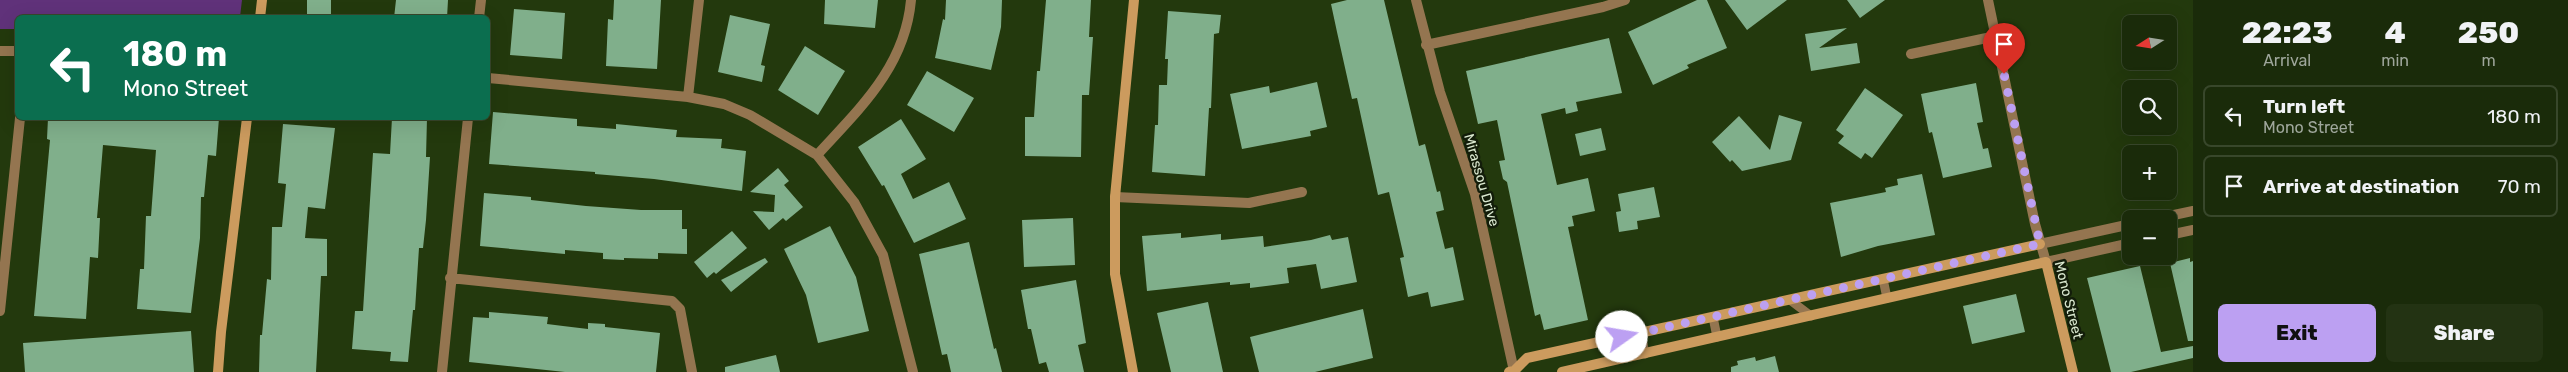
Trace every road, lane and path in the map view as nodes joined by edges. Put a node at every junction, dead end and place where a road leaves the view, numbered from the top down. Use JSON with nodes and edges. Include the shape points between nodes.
{"nodes":[{"id":1,"x":262,"y":0,"type":"edge"},
{"id":2,"x":481,"y":0,"type":"edge"},
{"id":3,"x":699,"y":0,"type":"edge"},
{"id":4,"x":911,"y":0,"type":"edge"},
{"id":5,"x":1134,"y":0,"type":"edge"},
{"id":6,"x":1416,"y":0,"type":"edge"},
{"id":7,"x":1625,"y":0,"type":"edge"},
{"id":8,"x":1988,"y":0,"type":"edge"},
{"id":9,"x":260,"y":15,"type":"edge"},
{"id":10,"x":479,"y":15,"type":"edge"},
{"id":11,"x":1996,"y":36,"type":"junction"},
{"id":12,"x":1426,"y":45,"type":"junction"},
{"id":13,"x":0,"y":51,"type":"edge"},
{"id":14,"x":15,"y":51,"type":"edge"},
{"id":15,"x":1911,"y":54,"type":"dead end"},
{"id":16,"x":490,"y":78,"type":"edge"},
{"id":17,"x":688,"y":97,"type":"junction"},
{"id":18,"x":20,"y":120,"type":"edge"},
{"id":19,"x":247,"y":120,"type":"edge"},
{"id":20,"x":468,"y":120,"type":"edge"},
{"id":21,"x":817,"y":155,"type":"junction"},
{"id":22,"x":1302,"y":192,"type":"dead end"},
{"id":23,"x":1115,"y":198,"type":"junction"},
{"id":24,"x":2193,"y":210,"type":"edge"},
{"id":25,"x":2177,"y":214,"type":"edge"},
{"id":26,"x":2122,"y":226,"type":"edge"},
{"id":27,"x":2193,"y":230,"type":"edge"},
{"id":28,"x":2177,"y":233,"type":"edge"},
{"id":29,"x":2040,"y":244,"type":"junction"},
{"id":30,"x":2122,"y":245,"type":"edge"},
{"id":31,"x":2046,"y":262,"type":"junction"},
{"id":32,"x":450,"y":278,"type":"junction"},
{"id":33,"x":1883,"y":279,"type":"junction"},
{"id":34,"x":1887,"y":298,"type":"junction"},
{"id":35,"x":1790,"y":300,"type":"junction"},
{"id":36,"x":0,"y":311,"type":"edge"},
{"id":37,"x":1811,"y":316,"type":"junction"},
{"id":38,"x":1713,"y":317,"type":"junction"},
{"id":39,"x":1641,"y":333,"type":"junction"},
{"id":40,"x":1717,"y":337,"type":"junction"},
{"id":41,"x":1645,"y":354,"type":"junction"},
{"id":42,"x":218,"y":372,"type":"edge"},
{"id":43,"x":442,"y":372,"type":"edge"},
{"id":44,"x":692,"y":372,"type":"edge"},
{"id":45,"x":913,"y":372,"type":"edge"},
{"id":46,"x":1132,"y":372,"type":"edge"},
{"id":47,"x":1513,"y":372,"type":"edge"},
{"id":48,"x":1562,"y":372,"type":"edge"},
{"id":49,"x":2073,"y":372,"type":"edge"}],
"edges":[{"from":1,"to":9,"type":"street"},
{"from":2,"to":10,"type":"street"},
{"from":3,"to":17,"type":"street"},
{"from":4,"to":21,"type":"street","via":[[902,47],[870,97]]},
{"from":5,"to":23,"type":"street"},
{"from":6,"to":12,"type":"street","name":"Mirassou Drive"},
{"from":7,"to":12,"type":"street"},
{"from":8,"to":11,"type":"street","name":"Mono Street"},
{"from":11,"to":15,"type":"street"},
{"from":11,"to":29,"type":"street","name":"Mono Street"},
{"from":12,"to":47,"type":"street","name":"Mirassou Drive","via":[[1474,194]]},
{"from":13,"to":14,"type":"street"},
{"from":16,"to":17,"type":"street"},
{"from":17,"to":21,"type":"street","via":[[724,104],[750,115]]},
{"from":18,"to":36,"type":"street"},
{"from":19,"to":42,"type":"street"},
{"from":20,"to":32,"type":"street"},
{"from":21,"to":45,"type":"street","via":[[854,202],[883,255]]},
{"from":22,"to":23,"type":"street","via":[[1249,203]]},
{"from":23,"to":46,"type":"street","via":[[1115,274]]},
{"from":24,"to":25,"type":"street"},
{"from":26,"to":29,"type":"street"},
{"from":27,"to":28,"type":"street"},
{"from":29,"to":31,"type":"street","name":"Mono Street"},
{"from":29,"to":33,"type":"street"},
{"from":30,"to":31,"type":"street"},
{"from":31,"to":34,"type":"street"},
{"from":31,"to":49,"type":"street","name":"Mono Street"},
{"from":32,"to":43,"type":"street"},
{"from":32,"to":44,"type":"street","via":[[672,301],[680,309]]},
{"from":33,"to":34,"type":"lane"},
{"from":33,"to":35,"type":"street"},
{"from":34,"to":37,"type":"street"},
{"from":35,"to":37,"type":"lane"},
{"from":35,"to":38,"type":"street"},
{"from":37,"to":40,"type":"street"},
{"from":38,"to":39,"type":"street"},
{"from":38,"to":40,"type":"lane"},
{"from":39,"to":41,"type":"lane"},
{"from":39,"to":47,"type":"street","via":[[1527,358]]},
{"from":40,"to":41,"type":"street"},
{"from":41,"to":48,"type":"street"}]}
